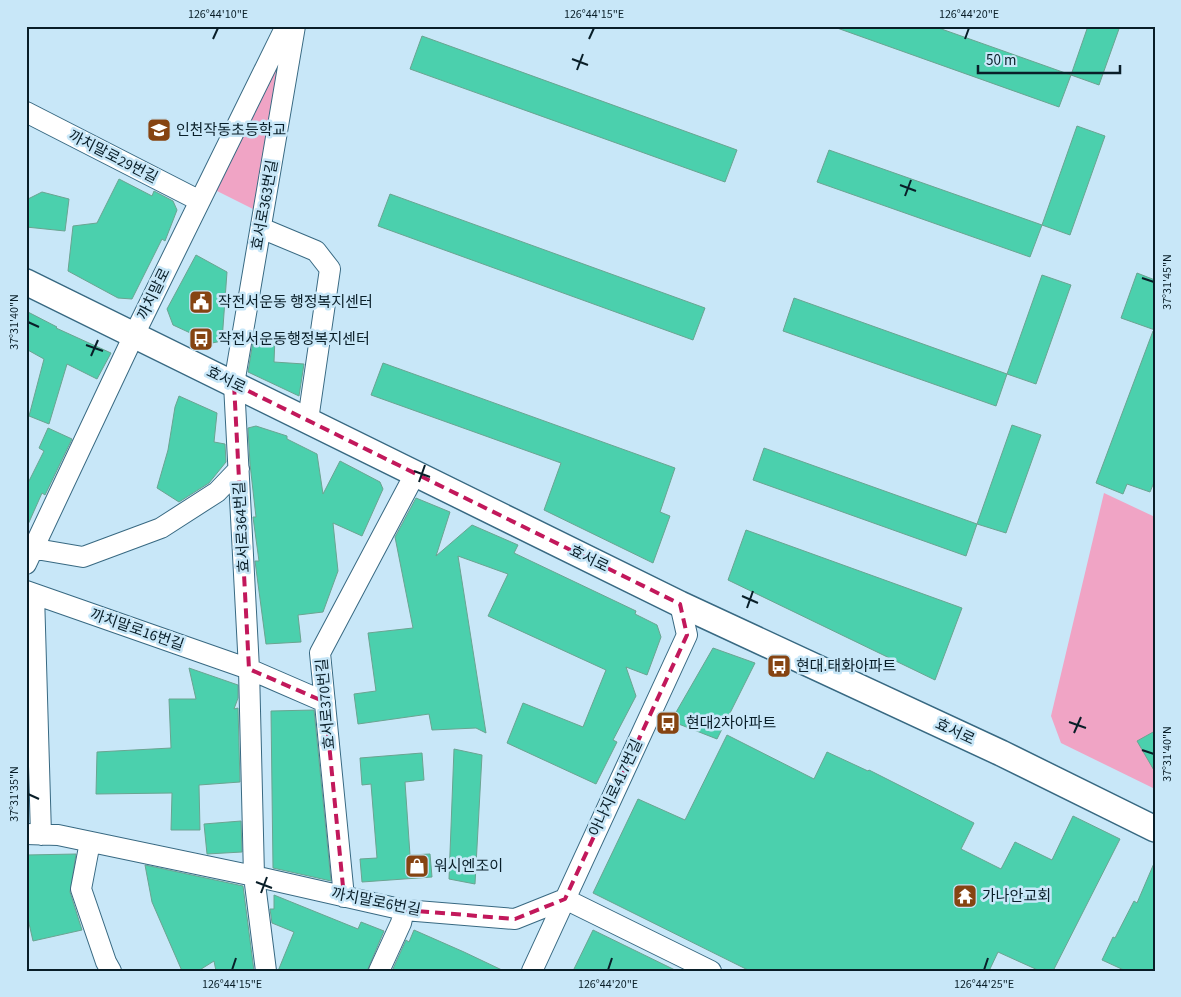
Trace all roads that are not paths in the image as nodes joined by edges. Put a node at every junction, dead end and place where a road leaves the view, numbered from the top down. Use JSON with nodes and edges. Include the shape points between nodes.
{"nodes":[{"id":1,"x":286,"y":26,"type":"edge"},
{"id":2,"x":296,"y":26,"type":"edge"},
{"id":3,"x":26,"y":112,"type":"edge"},
{"id":4,"x":200,"y":201,"type":"junction"},
{"id":5,"x":261,"y":228,"type":"junction"},
{"id":6,"x":26,"y":282,"type":"edge"},
{"id":7,"x":134,"y":335,"type":"junction"},
{"id":8,"x":234,"y":384,"type":"junction"},
{"id":9,"x":308,"y":420,"type":"junction"},
{"id":10,"x":239,"y":469,"type":"junction"},
{"id":11,"x":415,"y":474,"type":"junction"},
{"id":12,"x":29,"y":557,"type":"edge"},
{"id":13,"x":30,"y":593,"type":"edge"},
{"id":14,"x":680,"y":604,"type":"junction"},
{"id":15,"x":249,"y":669,"type":"junction"},
{"id":16,"x":325,"y":702,"type":"junction"},
{"id":17,"x":1155,"y":830,"type":"edge"},
{"id":18,"x":34,"y":834,"type":"edge"},
{"id":19,"x":90,"y":842,"type":"junction"},
{"id":20,"x":254,"y":876,"type":"junction"},
{"id":21,"x":344,"y":897,"type":"junction"},
{"id":22,"x":565,"y":899,"type":"junction"},
{"id":23,"x":404,"y":910,"type":"junction"},
{"id":24,"x":111,"y":971,"type":"edge"},
{"id":25,"x":266,"y":971,"type":"edge"},
{"id":26,"x":379,"y":971,"type":"edge"},
{"id":27,"x":532,"y":971,"type":"edge"},
{"id":28,"x":711,"y":971,"type":"edge"}],
"edges":[{"from":1,"to":4,"type":"street","name":"까치말로"},
{"from":2,"to":5,"type":"street","name":"효서로363번길"},
{"from":3,"to":4,"type":"street","name":"까치말로29번길"},
{"from":4,"to":7,"type":"street","name":"까치말로"},
{"from":5,"to":8,"type":"street","name":"효서로363번길"},
{"from":5,"to":9,"type":"street","via":[[316,251],[330,269]]},
{"from":6,"to":7,"type":"street","name":"효서로"},
{"from":7,"to":8,"type":"street","name":"효서로"},
{"from":7,"to":12,"type":"street","name":"까치말로"},
{"from":8,"to":9,"type":"street","name":"효서로"},
{"from":8,"to":10,"type":"street","name":"효서로364번길"},
{"from":9,"to":11,"type":"street","name":"효서로"},
{"from":10,"to":12,"type":"street","via":[[217,492],[161,528],[83,557],[42,550]]},
{"from":10,"to":15,"type":"street","name":"효서로364번길"},
{"from":11,"to":14,"type":"street","name":"효서로"},
{"from":11,"to":16,"type":"street","name":"효서로370번길","via":[[320,652]]},
{"from":13,"to":15,"type":"street","name":"까치말로16번길"},
{"from":13,"to":18,"type":"street"},
{"from":14,"to":17,"type":"street","name":"효서로"},
{"from":14,"to":22,"type":"street","name":"아나지로417번길","via":[[687,635]]},
{"from":15,"to":16,"type":"street","name":"까치말로16번길"},
{"from":15,"to":20,"type":"street","name":"효서로364번길"},
{"from":16,"to":21,"type":"street","name":"효서로370번길"},
{"from":18,"to":19,"type":"street","name":"까치말로6번길"},
{"from":19,"to":20,"type":"street","name":"까치말로6번길"},
{"from":19,"to":24,"type":"street","via":[[81,889]]},
{"from":20,"to":21,"type":"street","name":"까치말로6번길"},
{"from":20,"to":25,"type":"street","name":"효서로364번길"},
{"from":21,"to":23,"type":"street","name":"까치말로6번길"},
{"from":22,"to":23,"type":"street","name":"까치말로6번길","via":[[515,919]]},
{"from":22,"to":27,"type":"street","name":"아나지로417번길"},
{"from":22,"to":28,"type":"street"},
{"from":23,"to":26,"type":"street"}]}
